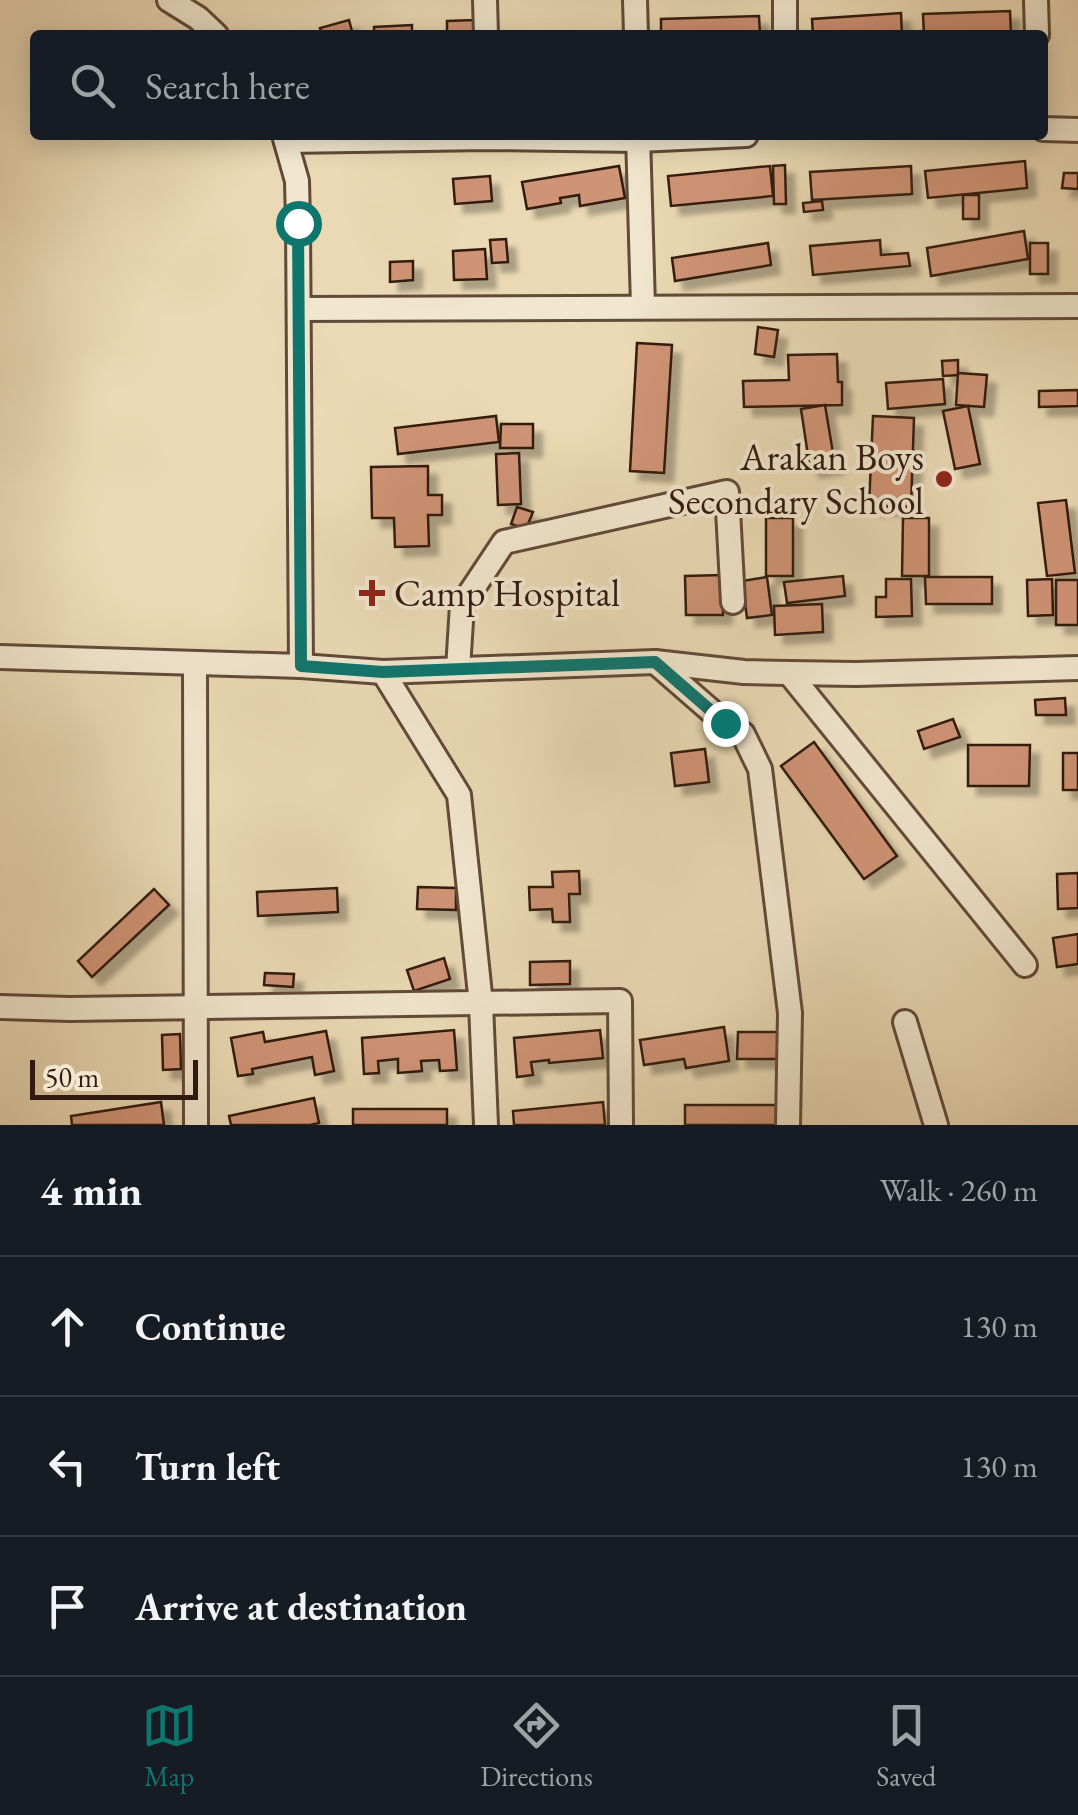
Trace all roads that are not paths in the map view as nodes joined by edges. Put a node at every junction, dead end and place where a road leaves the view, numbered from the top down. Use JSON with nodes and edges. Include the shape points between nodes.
{"nodes":[{"id":1,"x":169,"y":0,"type":"edge"},
{"id":2,"x":485,"y":0,"type":"edge"},
{"id":3,"x":635,"y":0,"type":"edge"},
{"id":4,"x":785,"y":0,"type":"edge"},
{"id":5,"x":1036,"y":0,"type":"edge"},
{"id":6,"x":211,"y":30,"type":"edge"},
{"id":7,"x":486,"y":30,"type":"edge"},
{"id":8,"x":636,"y":30,"type":"edge"},
{"id":9,"x":786,"y":30,"type":"edge"},
{"id":10,"x":1037,"y":30,"type":"edge"},
{"id":11,"x":1048,"y":130,"type":"edge"},
{"id":12,"x":1078,"y":130,"type":"edge"},
{"id":13,"x":286,"y":140,"type":"edge"},
{"id":14,"x":638,"y":140,"type":"edge"},
{"id":15,"x":643,"y":306,"type":"junction"},
{"id":16,"x":1078,"y":306,"type":"edge"},
{"id":17,"x":300,"y":309,"type":"junction"},
{"id":18,"x":733,"y":602,"type":"dead end"},
{"id":19,"x":0,"y":657,"type":"edge"},
{"id":20,"x":655,"y":662,"type":"junction"},
{"id":21,"x":195,"y":664,"type":"junction"},
{"id":22,"x":301,"y":666,"type":"junction"},
{"id":23,"x":1078,"y":668,"type":"edge"},
{"id":24,"x":458,"y":669,"type":"junction"},
{"id":25,"x":383,"y":672,"type":"junction"},
{"id":26,"x":789,"y":673,"type":"junction"},
{"id":27,"x":1025,"y":965,"type":"dead end"},
{"id":28,"x":481,"y":1004,"type":"junction"},
{"id":29,"x":0,"y":1008,"type":"edge"},
{"id":30,"x":196,"y":1008,"type":"junction"},
{"id":31,"x":905,"y":1022,"type":"dead end"},
{"id":32,"x":196,"y":1125,"type":"edge"},
{"id":33,"x":486,"y":1125,"type":"edge"},
{"id":34,"x":621,"y":1125,"type":"edge"},
{"id":35,"x":788,"y":1125,"type":"edge"},
{"id":36,"x":936,"y":1125,"type":"edge"}],
"edges":[{"from":1,"to":6,"type":"lane"},
{"from":2,"to":7,"type":"lane"},
{"from":3,"to":8,"type":"lane"},
{"from":4,"to":9,"type":"lane"},
{"from":5,"to":10,"type":"lane"},
{"from":11,"to":12,"type":"lane"},
{"from":13,"to":17,"type":"lane","via":[[296,181]]},
{"from":14,"to":15,"type":"lane"},
{"from":15,"to":16,"type":"lane"},
{"from":15,"to":17,"type":"lane"},
{"from":17,"to":22,"type":"lane"},
{"from":18,"to":24,"type":"lane","via":[[727,492],[504,542],[462,605]]},
{"from":19,"to":21,"type":"lane"},
{"from":20,"to":24,"type":"lane"},
{"from":20,"to":26,"type":"lane"},
{"from":20,"to":35,"type":"lane","via":[[743,734],[760,768],[790,1013]]},
{"from":21,"to":22,"type":"lane"},
{"from":21,"to":30,"type":"lane"},
{"from":22,"to":25,"type":"lane"},
{"from":23,"to":26,"type":"lane"},
{"from":24,"to":25,"type":"lane"},
{"from":25,"to":28,"type":"lane","via":[[458,795]]},
{"from":26,"to":27,"type":"lane"},
{"from":28,"to":30,"type":"lane"},
{"from":28,"to":33,"type":"lane"},
{"from":28,"to":34,"type":"lane","via":[[620,1001]]},
{"from":29,"to":30,"type":"lane"},
{"from":30,"to":32,"type":"lane"},
{"from":31,"to":36,"type":"lane"}]}
